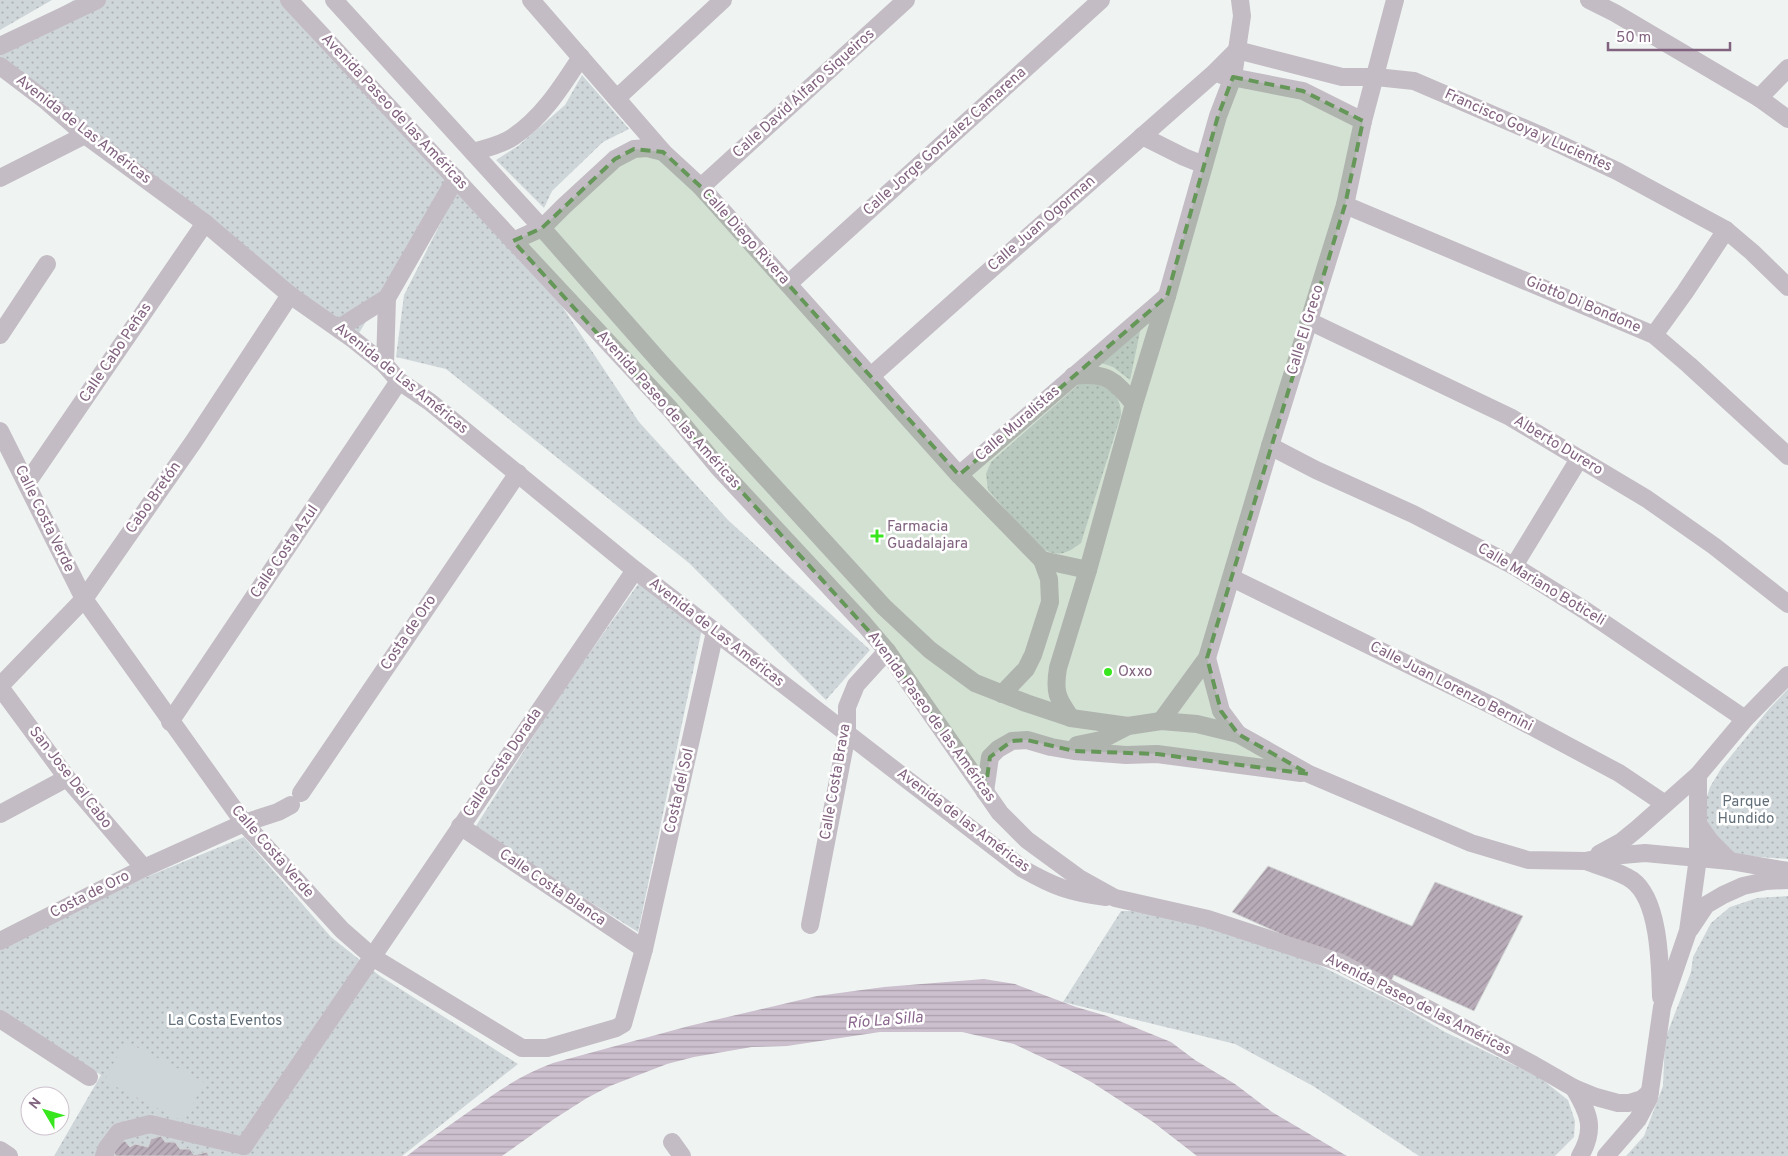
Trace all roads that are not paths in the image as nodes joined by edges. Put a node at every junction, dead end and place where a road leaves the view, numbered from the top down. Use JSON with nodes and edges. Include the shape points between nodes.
{"nodes":[{"id":1,"x":97,"y":0,"type":"edge"},
{"id":2,"x":289,"y":0,"type":"edge"},
{"id":3,"x":334,"y":0,"type":"edge"},
{"id":4,"x":723,"y":0,"type":"edge"},
{"id":5,"x":906,"y":0,"type":"edge"},
{"id":6,"x":1101,"y":0,"type":"edge"},
{"id":7,"x":1240,"y":0,"type":"edge"},
{"id":8,"x":1395,"y":0,"type":"edge"},
{"id":9,"x":1589,"y":0,"type":"edge"},
{"id":10,"x":536,"y":2,"type":"edge"},
{"id":11,"x":0,"y":46,"type":"edge"},
{"id":12,"x":1237,"y":50,"type":"junction"},
{"id":13,"x":581,"y":57,"type":"junction"},
{"id":14,"x":0,"y":66,"type":"edge"},
{"id":15,"x":1788,"y":68,"type":"edge"},
{"id":16,"x":1213,"y":74,"type":"junction"},
{"id":17,"x":1233,"y":77,"type":"junction"},
{"id":18,"x":1376,"y":77,"type":"junction"},
{"id":19,"x":617,"y":98,"type":"junction"},
{"id":20,"x":1759,"y":98,"type":"junction"},
{"id":21,"x":1788,"y":119,"type":"edge"},
{"id":22,"x":1363,"y":121,"type":"junction"},
{"id":23,"x":85,"y":136,"type":"junction"},
{"id":24,"x":1142,"y":136,"type":"junction"},
{"id":25,"x":473,"y":152,"type":"junction"},
{"id":26,"x":662,"y":152,"type":"junction"},
{"id":27,"x":1204,"y":165,"type":"junction"},
{"id":28,"x":0,"y":178,"type":"edge"},
{"id":29,"x":456,"y":178,"type":"junction"},
{"id":30,"x":701,"y":187,"type":"junction"},
{"id":31,"x":1345,"y":205,"type":"junction"},
{"id":32,"x":205,"y":224,"type":"junction"},
{"id":33,"x":542,"y":228,"type":"junction"},
{"id":34,"x":1726,"y":230,"type":"junction"},
{"id":35,"x":513,"y":241,"type":"junction"},
{"id":36,"x":47,"y":264,"type":"dead end"},
{"id":37,"x":788,"y":284,"type":"junction"},
{"id":38,"x":1788,"y":287,"type":"edge"},
{"id":39,"x":290,"y":296,"type":"junction"},
{"id":40,"x":1167,"y":296,"type":"junction"},
{"id":41,"x":387,"y":298,"type":"junction"},
{"id":42,"x":1309,"y":321,"type":"junction"},
{"id":43,"x":339,"y":328,"type":"junction"},
{"id":44,"x":0,"y":335,"type":"edge"},
{"id":45,"x":1654,"y":335,"type":"junction"},
{"id":46,"x":385,"y":365,"type":"junction"},
{"id":47,"x":872,"y":376,"type":"junction"},
{"id":48,"x":1073,"y":376,"type":"junction"},
{"id":49,"x":399,"y":381,"type":"junction"},
{"id":50,"x":1134,"y":404,"type":"junction"},
{"id":51,"x":0,"y":431,"type":"edge"},
{"id":52,"x":1270,"y":446,"type":"junction"},
{"id":53,"x":1788,"y":456,"type":"edge"},
{"id":54,"x":1579,"y":459,"type":"junction"},
{"id":55,"x":518,"y":473,"type":"junction"},
{"id":56,"x":959,"y":474,"type":"junction"},
{"id":57,"x":27,"y":483,"type":"junction"},
{"id":58,"x":1042,"y":560,"type":"junction"},
{"id":59,"x":1514,"y":566,"type":"junction"},
{"id":60,"x":635,"y":570,"type":"junction"},
{"id":61,"x":1088,"y":570,"type":"junction"},
{"id":62,"x":1232,"y":578,"type":"junction"},
{"id":63,"x":84,"y":599,"type":"junction"},
{"id":64,"x":1788,"y":604,"type":"edge"},
{"id":65,"x":715,"y":632,"type":"junction"},
{"id":66,"x":887,"y":651,"type":"junction"},
{"id":67,"x":1207,"y":658,"type":"junction"},
{"id":68,"x":1788,"y":675,"type":"edge"},
{"id":69,"x":0,"y":686,"type":"edge"},
{"id":70,"x":1002,"y":694,"type":"junction"},
{"id":71,"x":1071,"y":718,"type":"junction"},
{"id":72,"x":1745,"y":719,"type":"junction"},
{"id":73,"x":1162,"y":721,"type":"junction"},
{"id":74,"x":170,"y":722,"type":"junction"},
{"id":75,"x":1128,"y":726,"type":"junction"},
{"id":76,"x":847,"y":734,"type":"junction"},
{"id":77,"x":1238,"y":734,"type":"junction"},
{"id":78,"x":1051,"y":747,"type":"junction"},
{"id":79,"x":1309,"y":774,"type":"junction"},
{"id":80,"x":1698,"y":775,"type":"junction"},
{"id":81,"x":67,"y":778,"type":"junction"},
{"id":82,"x":985,"y":792,"type":"junction"},
{"id":83,"x":1665,"y":804,"type":"junction"},
{"id":84,"x":0,"y":814,"type":"edge"},
{"id":85,"x":244,"y":823,"type":"junction"},
{"id":86,"x":1698,"y":824,"type":"junction"},
{"id":87,"x":460,"y":826,"type":"junction"},
{"id":88,"x":1698,"y":858,"type":"junction"},
{"id":89,"x":1585,"y":861,"type":"junction"},
{"id":90,"x":1730,"y":861,"type":"junction"},
{"id":91,"x":144,"y":868,"type":"junction"},
{"id":92,"x":1788,"y":871,"type":"edge"},
{"id":93,"x":1788,"y":880,"type":"edge"},
{"id":94,"x":1115,"y":898,"type":"junction"},
{"id":95,"x":810,"y":925,"type":"dead end"},
{"id":96,"x":1688,"y":931,"type":"junction"},
{"id":97,"x":0,"y":941,"type":"edge"},
{"id":98,"x":644,"y":949,"type":"junction"},
{"id":99,"x":374,"y":958,"type":"junction"},
{"id":100,"x":1662,"y":1008,"type":"junction"},
{"id":101,"x":0,"y":1019,"type":"edge"},
{"id":102,"x":89,"y":1077,"type":"dead end"},
{"id":103,"x":1574,"y":1088,"type":"junction"},
{"id":104,"x":1650,"y":1092,"type":"junction"},
{"id":105,"x":0,"y":1150,"type":"edge"},
{"id":106,"x":246,"y":1151,"type":"edge"},
{"id":107,"x":9,"y":1156,"type":"edge"},
{"id":108,"x":104,"y":1156,"type":"edge"},
{"id":109,"x":1580,"y":1156,"type":"edge"},
{"id":110,"x":1606,"y":1156,"type":"edge"}],
"edges":[{"from":1,"to":11,"type":"street"},
{"from":2,"to":29,"type":"street","name":"Avenida Paseo de las Américas"},
{"from":3,"to":25,"type":"street","name":"Avenida Paseo de las Américas"},
{"from":4,"to":19,"type":"street"},
{"from":5,"to":30,"type":"street","name":"Calle David Alfaro Siqueiros"},
{"from":6,"to":37,"type":"street","name":"Calle Jorge González Camarena"},
{"from":7,"to":12,"type":"street","via":[[1242,16]]},
{"from":8,"to":18,"type":"street","name":"Calle El Greco"},
{"from":9,"to":20,"type":"street"},
{"from":10,"to":13,"type":"street","name":"Calle Diego Rivera"},
{"from":12,"to":16,"type":"street","name":"Calle Juan Ogorman"},
{"from":12,"to":17,"type":"street"},
{"from":12,"to":18,"type":"street","name":"Francisco Goya y Lucientes","via":[[1342,76]]},
{"from":13,"to":19,"type":"street","name":"Calle Diego Rivera"},
{"from":13,"to":25,"type":"street","via":[[541,113],[512,137]]},
{"from":14,"to":23,"type":"street","name":"Avenida de Las Américas"},
{"from":15,"to":20,"type":"street"},
{"from":16,"to":17,"type":"street"},
{"from":16,"to":24,"type":"street","name":"Calle Juan Ogorman"},
{"from":17,"to":22,"type":"street","via":[[1303,91]]},
{"from":17,"to":27,"type":"street"},
{"from":18,"to":22,"type":"street","name":"Calle El Greco"},
{"from":18,"to":34,"type":"street","name":"Francisco Goya y Lucientes","via":[[1414,81],[1540,135],[1617,171]]},
{"from":19,"to":26,"type":"street","name":"Calle Diego Rivera"},
{"from":20,"to":21,"type":"street"},
{"from":22,"to":31,"type":"street","name":"Calle El Greco"},
{"from":23,"to":28,"type":"street"},
{"from":23,"to":32,"type":"street","name":"Avenida de Las Américas"},
{"from":24,"to":27,"type":"street"},
{"from":24,"to":47,"type":"street","name":"Calle Juan Ogorman"},
{"from":25,"to":33,"type":"street","name":"Avenida Paseo de las Américas"},
{"from":26,"to":30,"type":"street","name":"Calle Diego Rivera"},
{"from":26,"to":33,"type":"street","via":[[634,149],[616,159]]},
{"from":27,"to":40,"type":"street"},
{"from":29,"to":35,"type":"street","name":"Avenida Paseo de las Américas"},
{"from":29,"to":41,"type":"street"},
{"from":30,"to":37,"type":"street","name":"Calle Diego Rivera"},
{"from":31,"to":42,"type":"street","name":"Calle El Greco"},
{"from":31,"to":45,"type":"street","name":"Giotto Di Bondone"},
{"from":32,"to":39,"type":"street","name":"Avenida de Las Américas"},
{"from":32,"to":57,"type":"street","name":"Calle Cabo Peñas"},
{"from":33,"to":35,"type":"street"},
{"from":33,"to":70,"type":"street","name":"Avenida Paseo de las Américas","via":[[884,607],[930,650],[975,683]]},
{"from":34,"to":38,"type":"street","name":"Francisco Goya y Lucientes"},
{"from":34,"to":45,"type":"street"},
{"from":35,"to":66,"type":"street","name":"Avenida Paseo de las Américas","via":[[670,409]]},
{"from":36,"to":44,"type":"street"},
{"from":37,"to":47,"type":"street","name":"Calle Diego Rivera"},
{"from":39,"to":43,"type":"street","name":"Avenida de Las Américas"},
{"from":39,"to":63,"type":"street","name":"Cabo Bretón"},
{"from":40,"to":48,"type":"street","name":"Calle Muralistas"},
{"from":40,"to":50,"type":"street"},
{"from":41,"to":43,"type":"street"},
{"from":41,"to":46,"type":"street"},
{"from":42,"to":52,"type":"street","name":"Calle El Greco"},
{"from":42,"to":54,"type":"street","name":"Alberto Durero","via":[[1510,417]]},
{"from":43,"to":46,"type":"street","name":"Avenida de Las Américas"},
{"from":45,"to":53,"type":"street","name":"Giotto Di Bondone"},
{"from":46,"to":49,"type":"street","name":"Avenida de Las Américas"},
{"from":47,"to":56,"type":"street","name":"Calle Diego Rivera"},
{"from":48,"to":50,"type":"street","via":[[1093,374],[1108,379],[1120,387]]},
{"from":48,"to":56,"type":"street","name":"Calle Muralistas"},
{"from":49,"to":55,"type":"street","name":"Avenida de Las Américas"},
{"from":49,"to":74,"type":"street","name":"Calle Costa Azul"},
{"from":50,"to":61,"type":"street"},
{"from":51,"to":57,"type":"street","name":"Calle Costa Verde"},
{"from":52,"to":59,"type":"street","name":"Calle Mariano Boticeli"},
{"from":52,"to":62,"type":"street","name":"Calle El Greco"},
{"from":54,"to":59,"type":"street"},
{"from":54,"to":64,"type":"street","name":"Alberto Durero","via":[[1647,499]]},
{"from":55,"to":60,"type":"street","name":"Avenida de Las Américas"},
{"from":55,"to":85,"type":"street","name":"Costa de Oro","via":[[296,799],[278,812]]},
{"from":56,"to":58,"type":"street"},
{"from":57,"to":63,"type":"street","name":"Calle Costa Verde"},
{"from":58,"to":61,"type":"street"},
{"from":58,"to":70,"type":"street","via":[[1050,579],[1050,602],[1034,655],[1026,669]]},
{"from":59,"to":72,"type":"street","name":"Calle Mariano Boticeli"},
{"from":60,"to":65,"type":"street","name":"Avenida de Las Américas"},
{"from":60,"to":87,"type":"street","name":"Calle Costa Dorada"},
{"from":61,"to":71,"type":"street","via":[[1055,684],[1059,701]]},
{"from":62,"to":67,"type":"street","name":"Calle El Greco"},
{"from":62,"to":83,"type":"street","name":"Calle Juan Lorenzo Bernini","via":[[1497,708],[1618,773]]},
{"from":63,"to":69,"type":"street","name":"Cabo Bretón"},
{"from":63,"to":74,"type":"street","name":"Calle Costa Verde"},
{"from":65,"to":76,"type":"street","name":"Avenida de Las Américas"},
{"from":65,"to":98,"type":"street","name":"Costa del Sol"},
{"from":66,"to":76,"type":"street","name":"Calle Costa Brava","via":[[856,685],[847,707]]},
{"from":66,"to":82,"type":"street","name":"Avenida Paseo de las Américas"},
{"from":67,"to":73,"type":"street","name":"Calle El Greco"},
{"from":67,"to":77,"type":"street","via":[[1221,711]]},
{"from":68,"to":72,"type":"street"},
{"from":69,"to":81,"type":"street","name":"San Jose Del Cabo"},
{"from":70,"to":71,"type":"street","name":"Avenida Paseo de las Américas"},
{"from":71,"to":75,"type":"street","name":"Avenida Paseo de las Américas"},
{"from":72,"to":80,"type":"street"},
{"from":73,"to":75,"type":"street","name":"Avenida Paseo de las Américas"},
{"from":73,"to":77,"type":"street","name":"Avenida Paseo de las Américas","via":[[1197,724]]},
{"from":74,"to":85,"type":"street","name":"Calle Costa Verde"},
{"from":75,"to":78,"type":"street","via":[[1101,740]]},
{"from":76,"to":94,"type":"street","name":"Avenida de las Américas","via":[[1023,869],[1052,885],[1081,894]]},
{"from":76,"to":95,"type":"street","name":"Calle Costa Brava"},
{"from":77,"to":79,"type":"street","name":"Avenida Paseo de las Américas"},
{"from":78,"to":79,"type":"street","via":[[1126,755],[1157,754]]},
{"from":78,"to":82,"type":"street","via":[[1028,740],[1012,741],[998,749],[990,757]]},
{"from":79,"to":89,"type":"street","name":"Avenida Paseo de las Américas","via":[[1471,842],[1528,860]]},
{"from":80,"to":83,"type":"street"},
{"from":80,"to":86,"type":"street"},
{"from":81,"to":84,"type":"street"},
{"from":81,"to":91,"type":"street","name":"San Jose Del Cabo"},
{"from":82,"to":94,"type":"street","name":"Avenida Paseo de las Américas","via":[[1000,813],[1027,840],[1079,878]]},
{"from":83,"to":89,"type":"street","via":[[1622,842]]},
{"from":85,"to":91,"type":"street","name":"Costa de Oro"},
{"from":85,"to":99,"type":"street","name":"Calle Costa Verde","via":[[342,930]]},
{"from":86,"to":88,"type":"street"},
{"from":86,"to":90,"type":"street"},
{"from":87,"to":98,"type":"street","name":"Calle Costa Blanca"},
{"from":87,"to":99,"type":"street","name":"Calle Costa Dorada"},
{"from":88,"to":89,"type":"street","name":"Avenida Paseo de las Américas","via":[[1645,853]]},
{"from":88,"to":90,"type":"street","name":"Avenida Paseo de las Américas"},
{"from":88,"to":96,"type":"street"},
{"from":89,"to":100,"type":"street","via":[[1632,880],[1642,891],[1652,912],[1660,951]]},
{"from":90,"to":92,"type":"street","name":"Avenida Paseo de las Américas"},
{"from":91,"to":97,"type":"street","name":"Costa de Oro"},
{"from":93,"to":96,"type":"street","via":[[1743,886],[1723,895],[1706,906]]},
{"from":94,"to":103,"type":"street","name":"Avenida Paseo de las Américas","via":[[1208,919],[1339,962]]},
{"from":96,"to":100,"type":"street"},
{"from":98,"to":99,"type":"street","name":"Calle Costa Verde","via":[[623,1024],[556,1046],[534,1049],[522,1048]]},
{"from":99,"to":106,"type":"street","name":"Calle Costa Dorada"},
{"from":100,"to":104,"type":"street"},
{"from":101,"to":102,"type":"street"},
{"from":103,"to":104,"type":"street","name":"Avenida Paseo de las Américas","via":[[1618,1103],[1642,1099]]},
{"from":103,"to":109,"type":"street","via":[[1589,1118],[1589,1134]]},
{"from":104,"to":110,"type":"street","via":[[1638,1119]]},
{"from":105,"to":107,"type":"street"},
{"from":106,"to":108,"type":"street","via":[[150,1124],[119,1132]]}]}
